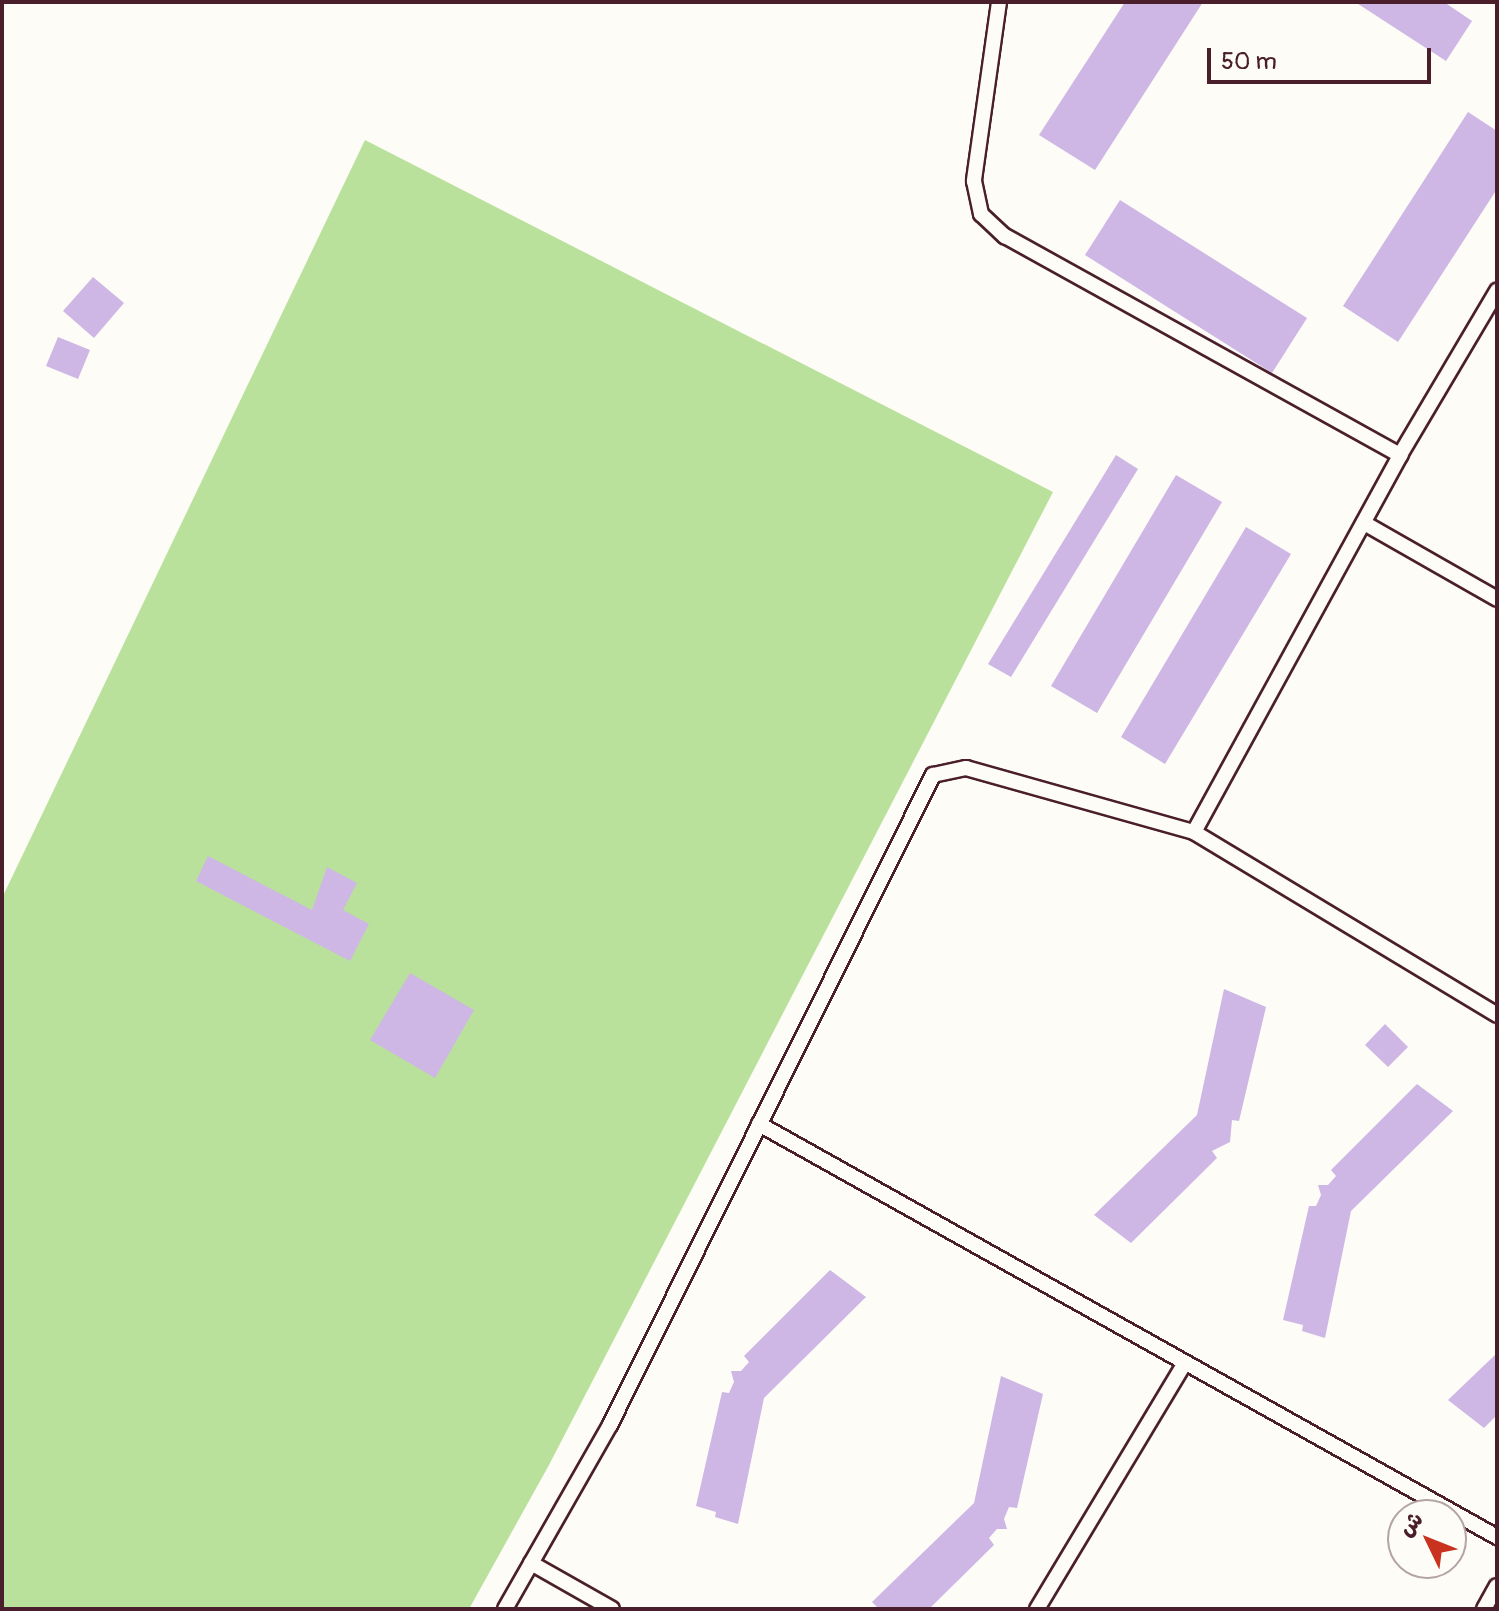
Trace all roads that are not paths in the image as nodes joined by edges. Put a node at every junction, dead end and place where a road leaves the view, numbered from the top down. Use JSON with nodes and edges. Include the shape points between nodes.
{"nodes":[{"id":1,"x":999,"y":2,"type":"edge"},
{"id":2,"x":1497,"y":291,"type":"edge"},
{"id":3,"x":1400,"y":455,"type":"junction"},
{"id":4,"x":1364,"y":523,"type":"junction"},
{"id":5,"x":1497,"y":599,"type":"edge"},
{"id":6,"x":1194,"y":832,"type":"junction"},
{"id":7,"x":1497,"y":1015,"type":"edge"},
{"id":8,"x":759,"y":1124,"type":"junction"},
{"id":9,"x":1185,"y":1363,"type":"junction"},
{"id":10,"x":1497,"y":1537,"type":"edge"},
{"id":11,"x":531,"y":1563,"type":"junction"},
{"id":12,"x":1497,"y":1586,"type":"edge"},
{"id":13,"x":505,"y":1609,"type":"edge"},
{"id":14,"x":612,"y":1609,"type":"edge"},
{"id":15,"x":1037,"y":1609,"type":"edge"},
{"id":16,"x":1484,"y":1609,"type":"edge"}],
"edges":[{"from":1,"to":3,"type":"lane","via":[[974,181],[981,214],[1005,236]]},
{"from":2,"to":3,"type":"lane"},
{"from":3,"to":4,"type":"lane"},
{"from":4,"to":5,"type":"lane"},
{"from":4,"to":6,"type":"lane"},
{"from":6,"to":7,"type":"lane"},
{"from":6,"to":8,"type":"lane","via":[[966,768],[933,775]]},
{"from":8,"to":9,"type":"lane"},
{"from":8,"to":11,"type":"lane","via":[[610,1425]]},
{"from":9,"to":10,"type":"lane"},
{"from":9,"to":15,"type":"lane"},
{"from":11,"to":13,"type":"lane"},
{"from":11,"to":14,"type":"lane"},
{"from":12,"to":16,"type":"lane"}]}
